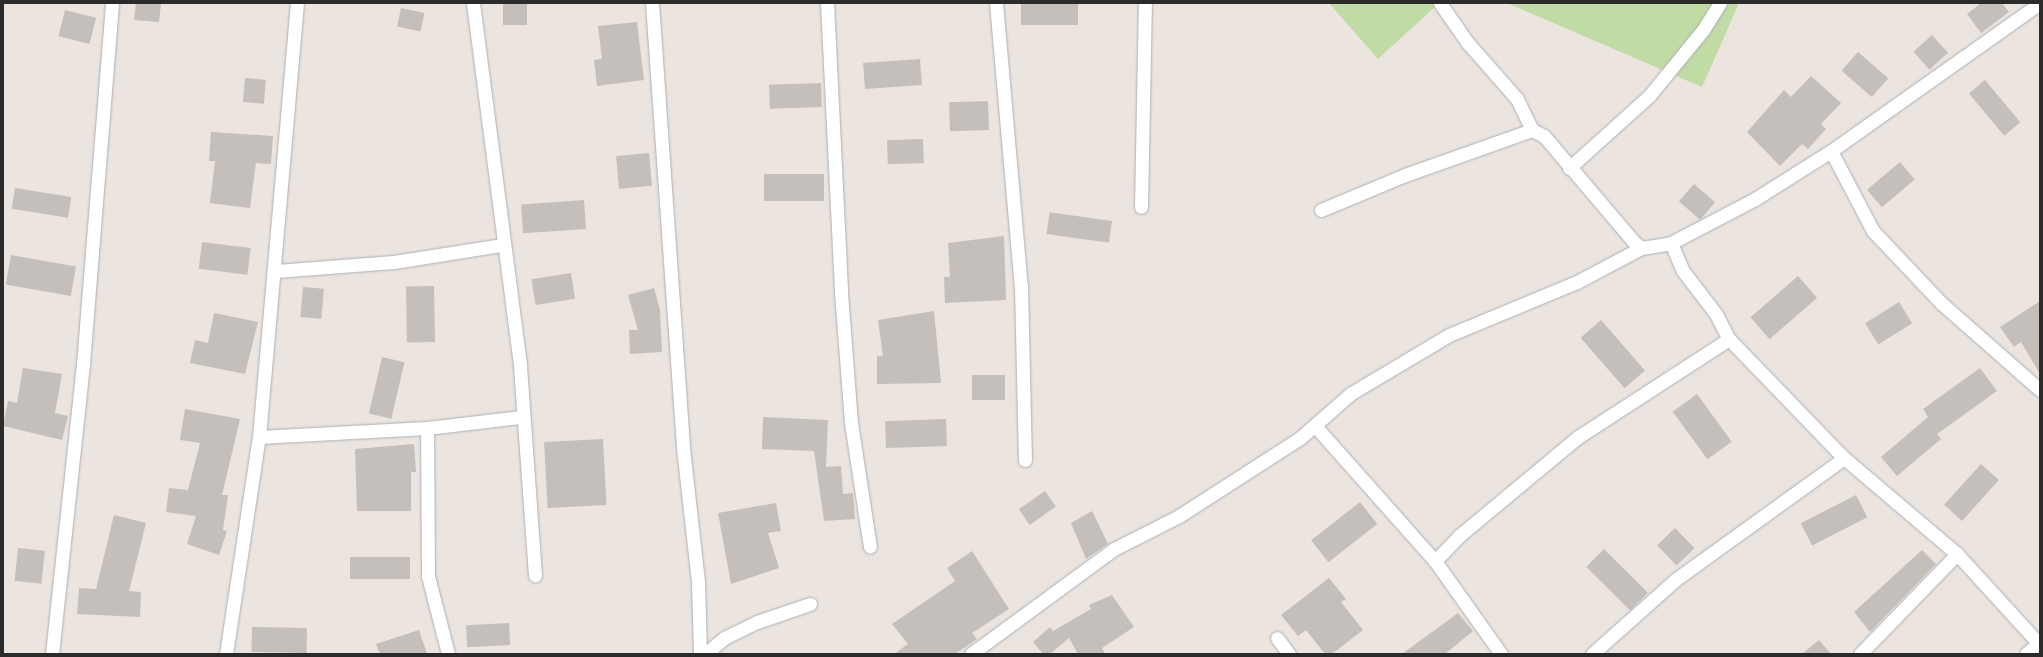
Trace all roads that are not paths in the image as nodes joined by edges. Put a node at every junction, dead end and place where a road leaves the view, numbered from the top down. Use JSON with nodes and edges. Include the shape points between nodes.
{"nodes":[{"id":1,"x":112,"y":3,"type":"edge"},
{"id":2,"x":297,"y":3,"type":"edge"},
{"id":3,"x":473,"y":3,"type":"edge"},
{"id":4,"x":652,"y":3,"type":"edge"},
{"id":5,"x":827,"y":3,"type":"edge"},
{"id":6,"x":996,"y":3,"type":"edge"},
{"id":7,"x":1145,"y":3,"type":"edge"},
{"id":8,"x":1440,"y":3,"type":"edge"},
{"id":9,"x":1720,"y":3,"type":"edge"},
{"id":10,"x":2040,"y":3,"type":"edge"},
{"id":11,"x":1532,"y":130,"type":"junction"},
{"id":12,"x":1831,"y":151,"type":"junction"},
{"id":13,"x":1570,"y":168,"type":"junction"},
{"id":14,"x":1141,"y":207,"type":"dead end"},
{"id":15,"x":1321,"y":210,"type":"dead end"},
{"id":16,"x":1671,"y":243,"type":"junction"},
{"id":17,"x":501,"y":245,"type":"junction"},
{"id":18,"x":1641,"y":248,"type":"junction"},
{"id":19,"x":276,"y":270,"type":"junction"},
{"id":20,"x":1729,"y":339,"type":"junction"},
{"id":21,"x":2040,"y":390,"type":"edge"},
{"id":22,"x":521,"y":417,"type":"junction"},
{"id":23,"x":427,"y":428,"type":"junction"},
{"id":24,"x":1316,"y":428,"type":"junction"},
{"id":25,"x":259,"y":437,"type":"junction"},
{"id":26,"x":1844,"y":458,"type":"junction"},
{"id":27,"x":1025,"y":460,"type":"dead end"},
{"id":28,"x":870,"y":547,"type":"dead end"},
{"id":29,"x":1958,"y":554,"type":"junction"},
{"id":30,"x":1435,"y":561,"type":"junction"},
{"id":31,"x":535,"y":575,"type":"dead end"},
{"id":32,"x":810,"y":604,"type":"dead end"},
{"id":33,"x":1276,"y":638,"type":"dead end"},
{"id":34,"x":2039,"y":644,"type":"edge"},
{"id":35,"x":52,"y":654,"type":"edge"},
{"id":36,"x":226,"y":654,"type":"edge"},
{"id":37,"x":448,"y":654,"type":"edge"},
{"id":38,"x":700,"y":654,"type":"edge"},
{"id":39,"x":705,"y":654,"type":"edge"},
{"id":40,"x":971,"y":654,"type":"edge"},
{"id":41,"x":1289,"y":654,"type":"edge"},
{"id":42,"x":1501,"y":654,"type":"edge"},
{"id":43,"x":1592,"y":654,"type":"edge"},
{"id":44,"x":1860,"y":654,"type":"edge"},
{"id":45,"x":2026,"y":654,"type":"edge"}],
"edges":[{"from":1,"to":35,"type":"street","via":[[84,349]]},
{"from":2,"to":19,"type":"street"},
{"from":3,"to":17,"type":"street"},
{"from":4,"to":38,"type":"street","via":[[682,440],[698,581]]},
{"from":5,"to":28,"type":"street","via":[[834,99],[841,293],[851,423]]},
{"from":6,"to":27,"type":"street","via":[[1021,286]]},
{"from":7,"to":14,"type":"street"},
{"from":8,"to":11,"type":"street","via":[[1467,42],[1517,99]]},
{"from":9,"to":13,"type":"street","via":[[1703,30],[1648,96]]},
{"from":10,"to":12,"type":"street"},
{"from":11,"to":13,"type":"street","via":[[1544,136]]},
{"from":11,"to":15,"type":"street","via":[[1405,175]]},
{"from":12,"to":16,"type":"street","via":[[1755,199]]},
{"from":12,"to":21,"type":"street","via":[[1873,232],[1941,303]]},
{"from":13,"to":18,"type":"street"},
{"from":16,"to":18,"type":"street"},
{"from":16,"to":20,"type":"street","via":[[1684,271],[1716,314]]},
{"from":17,"to":19,"type":"street","via":[[394,262]]},
{"from":17,"to":22,"type":"street","via":[[520,366]]},
{"from":18,"to":24,"type":"street","via":[[1578,282],[1449,335],[1350,394]]},
{"from":19,"to":25,"type":"street"},
{"from":20,"to":26,"type":"street"},
{"from":20,"to":30,"type":"street","via":[[1578,437],[1460,535]]},
{"from":22,"to":23,"type":"street"},
{"from":22,"to":31,"type":"street"},
{"from":23,"to":25,"type":"street"},
{"from":23,"to":37,"type":"street","via":[[428,576]]},
{"from":24,"to":30,"type":"street"},
{"from":24,"to":40,"type":"street","via":[[1179,516],[1114,549]]},
{"from":25,"to":36,"type":"street"},
{"from":26,"to":29,"type":"street"},
{"from":26,"to":43,"type":"street","via":[[1675,580]]},
{"from":29,"to":34,"type":"street"},
{"from":29,"to":44,"type":"street"},
{"from":30,"to":42,"type":"street"},
{"from":32,"to":39,"type":"street","via":[[757,622],[724,638]]},
{"from":33,"to":41,"type":"street"},
{"from":34,"to":45,"type":"street"}]}
